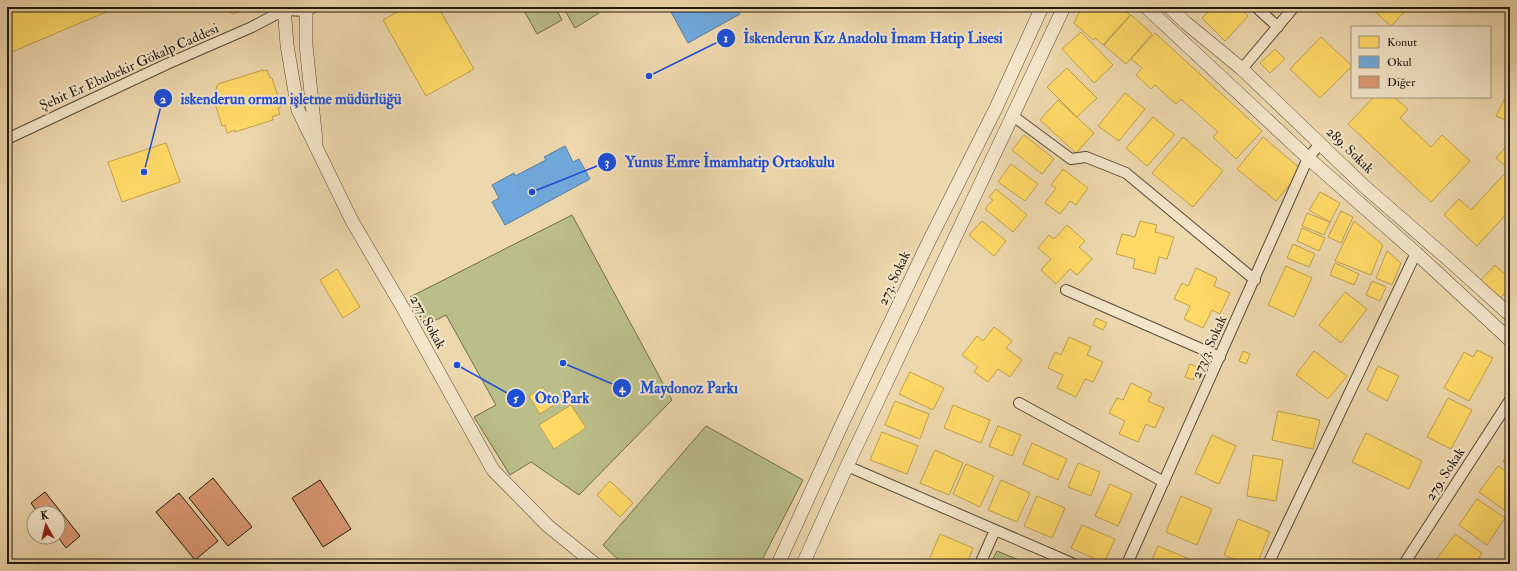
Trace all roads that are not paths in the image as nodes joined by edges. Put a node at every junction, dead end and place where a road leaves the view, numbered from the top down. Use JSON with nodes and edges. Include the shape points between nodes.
{"nodes":[{"id":1,"x":1042,"y":7,"type":"edge"},
{"id":2,"x":1064,"y":7,"type":"edge"},
{"id":3,"x":1146,"y":7,"type":"edge"},
{"id":4,"x":1169,"y":7,"type":"edge"},
{"id":5,"x":1256,"y":7,"type":"edge"},
{"id":6,"x":1294,"y":7,"type":"edge"},
{"id":7,"x":309,"y":8,"type":"edge"},
{"id":8,"x":284,"y":9,"type":"edge"},
{"id":9,"x":1278,"y":27,"type":"junction"},
{"id":10,"x":1242,"y":69,"type":"junction"},
{"id":11,"x":1013,"y":116,"type":"junction"},
{"id":12,"x":7,"y":139,"type":"edge"},
{"id":13,"x":1320,"y":144,"type":"junction"},
{"id":14,"x":317,"y":150,"type":"junction"},
{"id":15,"x":1308,"y":158,"type":"junction"},
{"id":16,"x":1416,"y":253,"type":"junction"},
{"id":17,"x":1255,"y":280,"type":"junction"},
{"id":18,"x":1066,"y":290,"type":"dead end"},
{"id":19,"x":1508,"y":309,"type":"edge"},
{"id":20,"x":1510,"y":340,"type":"edge"},
{"id":21,"x":1220,"y":357,"type":"junction"},
{"id":22,"x":1510,"y":400,"type":"edge"},
{"id":23,"x":1019,"y":403,"type":"dead end"},
{"id":24,"x":847,"y":466,"type":"junction"},
{"id":25,"x":1164,"y":482,"type":"junction"},
{"id":26,"x":996,"y":530,"type":"junction"},
{"id":27,"x":595,"y":564,"type":"edge"},
{"id":28,"x":778,"y":564,"type":"edge"},
{"id":29,"x":803,"y":564,"type":"edge"},
{"id":30,"x":980,"y":564,"type":"edge"},
{"id":31,"x":1074,"y":564,"type":"edge"},
{"id":32,"x":1127,"y":564,"type":"edge"},
{"id":33,"x":1268,"y":564,"type":"edge"},
{"id":34,"x":1404,"y":564,"type":"edge"}],
"edges":[{"from":1,"to":28,"type":"street","name":"273. Sokak","via":[[996,108],[855,396]]},
{"from":2,"to":11,"type":"street"},
{"from":3,"to":15,"type":"street"},
{"from":4,"to":10,"type":"street","name":"289. Sokak"},
{"from":5,"to":9,"type":"street"},
{"from":6,"to":9,"type":"street"},
{"from":7,"to":8,"type":"street"},
{"from":7,"to":14,"type":"street","name":"277. Sokak","via":[[306,45]]},
{"from":8,"to":12,"type":"street","name":"Şehit Er Ebubekir Gökalp Caddesi","via":[[252,27]]},
{"from":8,"to":14,"type":"street","name":"277. Sokak","via":[[298,110]]},
{"from":9,"to":10,"type":"street"},
{"from":10,"to":13,"type":"street","name":"289. Sokak"},
{"from":11,"to":17,"type":"street","via":[[1071,159],[1086,157],[1126,173]]},
{"from":11,"to":24,"type":"street"},
{"from":13,"to":15,"type":"street","name":"273/3. Sokak"},
{"from":13,"to":19,"type":"street","name":"289. Sokak","via":[[1365,187]]},
{"from":14,"to":27,"type":"street","name":"277. Sokak","via":[[352,221],[493,470],[548,526]]},
{"from":15,"to":16,"type":"street"},
{"from":15,"to":17,"type":"street","name":"273/3. Sokak"},
{"from":16,"to":20,"type":"street"},
{"from":16,"to":33,"type":"street"},
{"from":17,"to":21,"type":"street","name":"273/3. Sokak"},
{"from":18,"to":21,"type":"street"},
{"from":21,"to":25,"type":"street","name":"273/3. Sokak"},
{"from":22,"to":34,"type":"street","name":"279. Sokak"},
{"from":23,"to":25,"type":"street"},
{"from":24,"to":26,"type":"street"},
{"from":24,"to":29,"type":"street"},
{"from":25,"to":32,"type":"street","name":"273/3. Sokak"},
{"from":26,"to":30,"type":"street"},
{"from":26,"to":31,"type":"street"}]}
